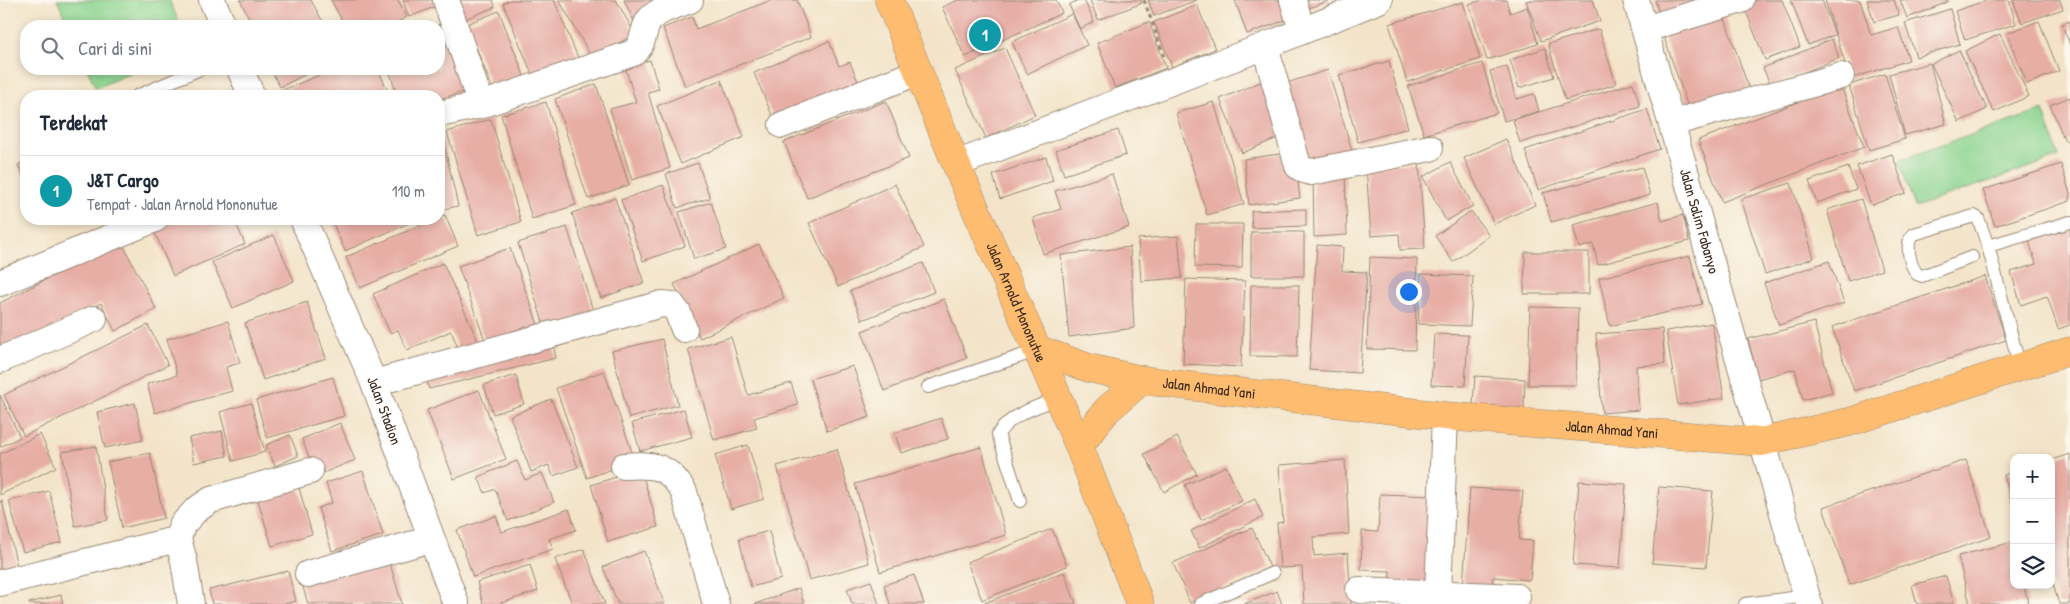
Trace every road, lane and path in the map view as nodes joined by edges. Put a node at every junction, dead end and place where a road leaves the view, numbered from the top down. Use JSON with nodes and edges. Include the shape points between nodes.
{"nodes":[{"id":1,"x":212,"y":0,"type":"edge"},
{"id":2,"x":446,"y":0,"type":"edge"},
{"id":3,"x":690,"y":0,"type":"edge"},
{"id":4,"x":889,"y":0,"type":"edge"},
{"id":5,"x":1144,"y":0,"type":"edge"},
{"id":6,"x":1293,"y":0,"type":"edge"},
{"id":7,"x":1379,"y":0,"type":"edge"},
{"id":8,"x":1636,"y":0,"type":"edge"},
{"id":9,"x":1741,"y":0,"type":"edge"},
{"id":10,"x":220,"y":20,"type":"edge"},
{"id":11,"x":1645,"y":29,"type":"junction"},
{"id":12,"x":1302,"y":31,"type":"junction"},
{"id":13,"x":1265,"y":46,"type":"junction"},
{"id":14,"x":918,"y":72,"type":"junction"},
{"id":15,"x":186,"y":75,"type":"edge"},
{"id":16,"x":243,"y":75,"type":"edge"},
{"id":17,"x":1841,"y":76,"type":"dead end"},
{"id":18,"x":1174,"y":81,"type":"junction"},
{"id":19,"x":151,"y":90,"type":"edge"},
{"id":20,"x":249,"y":90,"type":"edge"},
{"id":21,"x":481,"y":105,"type":"junction"},
{"id":22,"x":445,"y":113,"type":"edge"},
{"id":23,"x":1672,"y":122,"type":"junction"},
{"id":24,"x":782,"y":125,"type":"dead end"},
{"id":25,"x":1430,"y":148,"type":"dead end"},
{"id":26,"x":956,"y":164,"type":"junction"},
{"id":27,"x":2070,"y":222,"type":"edge"},
{"id":28,"x":140,"y":225,"type":"edge"},
{"id":29,"x":306,"y":225,"type":"edge"},
{"id":30,"x":1988,"y":246,"type":"junction"},
{"id":31,"x":1972,"y":257,"type":"dead end"},
{"id":32,"x":0,"y":283,"type":"edge"},
{"id":33,"x":94,"y":319,"type":"dead end"},
{"id":34,"x":684,"y":329,"type":"dead end"},
{"id":35,"x":1038,"y":350,"type":"junction"},
{"id":36,"x":2070,"y":352,"type":"edge"},
{"id":37,"x":0,"y":360,"type":"edge"},
{"id":38,"x":2020,"y":368,"type":"junction"},
{"id":39,"x":1142,"y":380,"type":"junction"},
{"id":40,"x":374,"y":383,"type":"junction"},
{"id":41,"x":928,"y":387,"type":"dead end"},
{"id":42,"x":1059,"y":398,"type":"junction"},
{"id":43,"x":1445,"y":416,"type":"junction"},
{"id":44,"x":1761,"y":442,"type":"junction"},
{"id":45,"x":1079,"y":446,"type":"junction"},
{"id":46,"x":624,"y":466,"type":"dead end"},
{"id":47,"x":310,"y":471,"type":"dead end"},
{"id":48,"x":1020,"y":501,"type":"dead end"},
{"id":49,"x":178,"y":539,"type":"junction"},
{"id":50,"x":431,"y":539,"type":"junction"},
{"id":51,"x":1273,"y":573,"type":"dead end"},
{"id":52,"x":308,"y":574,"type":"dead end"},
{"id":53,"x":0,"y":583,"type":"edge"},
{"id":54,"x":1359,"y":590,"type":"dead end"},
{"id":55,"x":1438,"y":594,"type":"junction"},
{"id":56,"x":1399,"y":598,"type":"edge"},
{"id":57,"x":1517,"y":598,"type":"dead end"},
{"id":58,"x":1808,"y":600,"type":"edge"},
{"id":59,"x":191,"y":604,"type":"edge"},
{"id":60,"x":456,"y":604,"type":"edge"},
{"id":61,"x":716,"y":604,"type":"edge"},
{"id":62,"x":1140,"y":604,"type":"edge"},
{"id":63,"x":1200,"y":604,"type":"edge"},
{"id":64,"x":1745,"y":604,"type":"edge"}],
"edges":[{"from":1,"to":10,"type":"street"},
{"from":2,"to":21,"type":"street"},
{"from":3,"to":21,"type":"street","via":[[648,20],[640,47],[633,53]]},
{"from":4,"to":14,"type":"highway","name":"Jalan Arnold Mononutue"},
{"from":5,"to":18,"type":"path"},
{"from":6,"to":12,"type":"street"},
{"from":7,"to":12,"type":"street"},
{"from":8,"to":11,"type":"street","name":"Jalan Salim Fabanyo"},
{"from":9,"to":11,"type":"street"},
{"from":11,"to":23,"type":"street","name":"Jalan Salim Fabanyo"},
{"from":12,"to":13,"type":"street"},
{"from":13,"to":18,"type":"street"},
{"from":13,"to":25,"type":"street","via":[[1298,166],[1304,170],[1311,172]]},
{"from":14,"to":24,"type":"street"},
{"from":14,"to":26,"type":"highway","name":"Jalan Arnold Mononutue"},
{"from":15,"to":19,"type":"lane"},
{"from":16,"to":20,"type":"street"},
{"from":17,"to":23,"type":"street"},
{"from":18,"to":26,"type":"street"},
{"from":21,"to":22,"type":"street"},
{"from":23,"to":44,"type":"street","name":"Jalan Salim Fabanyo"},
{"from":26,"to":35,"type":"highway","name":"Jalan Arnold Mononutue"},
{"from":27,"to":30,"type":"lane"},
{"from":28,"to":32,"type":"street"},
{"from":29,"to":40,"type":"street","name":"Jalan Stadion"},
{"from":30,"to":31,"type":"lane","via":[[1980,222],[1974,216],[1909,238],[1917,274],[1922,276]]},
{"from":30,"to":38,"type":"lane"},
{"from":33,"to":37,"type":"street"},
{"from":34,"to":40,"type":"street","via":[[672,305],[662,304]]},
{"from":35,"to":39,"type":"highway","name":"Jalan Ahmad Yani","via":[[1089,368]]},
{"from":35,"to":41,"type":"lane"},
{"from":35,"to":42,"type":"highway","name":"Jalan Arnold Mononutue"},
{"from":36,"to":38,"type":"highway","name":"Jalan Ahmad Yani"},
{"from":38,"to":44,"type":"highway","name":"Jalan Ahmad Yani","via":[[1849,422]]},
{"from":39,"to":43,"type":"highway","name":"Jalan Ahmad Yani"},
{"from":39,"to":45,"type":"highway","name":"Jalan Ahmad Yani","via":[[1107,410]]},
{"from":40,"to":50,"type":"street","name":"Jalan Stadion"},
{"from":42,"to":45,"type":"highway","name":"Jalan Arnold Mononutue"},
{"from":42,"to":48,"type":"lane","via":[[1020,414],[1005,423],[998,434]]},
{"from":43,"to":44,"type":"highway","name":"Jalan Ahmad Yani"},
{"from":43,"to":55,"type":"street"},
{"from":44,"to":58,"type":"street","name":"Jalan Salim Fabanyo"},
{"from":45,"to":62,"type":"highway","name":"Jalan Arnold Mononutue"},
{"from":46,"to":61,"type":"street","via":[[662,468],[676,479],[684,492]]},
{"from":47,"to":49,"type":"street","via":[[210,500],[182,525]]},
{"from":49,"to":53,"type":"street"},
{"from":49,"to":59,"type":"street"},
{"from":50,"to":52,"type":"street"},
{"from":50,"to":60,"type":"street","name":"Jalan Stadion"},
{"from":51,"to":63,"type":"lane"},
{"from":54,"to":56,"type":"street"},
{"from":55,"to":56,"type":"street"},
{"from":55,"to":57,"type":"street"},
{"from":58,"to":64,"type":"lane"}]}
